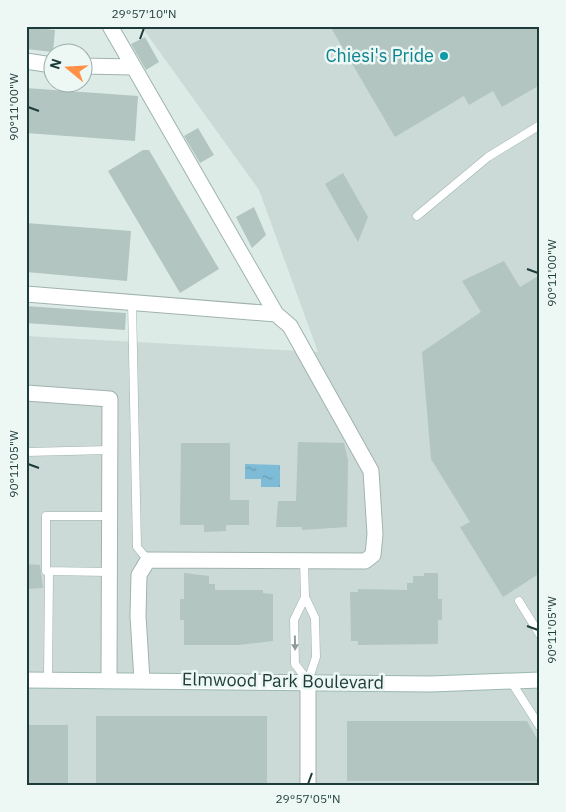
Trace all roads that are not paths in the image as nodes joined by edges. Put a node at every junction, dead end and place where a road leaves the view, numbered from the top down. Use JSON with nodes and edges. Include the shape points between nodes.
{"nodes":[{"id":1,"x":110,"y":26,"type":"edge"},
{"id":2,"x":26,"y":61,"type":"edge"},
{"id":3,"x":42,"y":63,"type":"edge"},
{"id":4,"x":92,"y":66,"type":"edge"},
{"id":5,"x":133,"y":67,"type":"junction"},
{"id":6,"x":540,"y":125,"type":"edge"},
{"id":7,"x":417,"y":216,"type":"dead end"},
{"id":8,"x":26,"y":294,"type":"edge"},
{"id":9,"x":132,"y":302,"type":"junction"},
{"id":10,"x":276,"y":314,"type":"junction"},
{"id":11,"x":26,"y":394,"type":"edge"},
{"id":12,"x":110,"y":450,"type":"junction"},
{"id":13,"x":26,"y":452,"type":"edge"},
{"id":14,"x":109,"y":516,"type":"junction"},
{"id":15,"x":148,"y":560,"type":"junction"},
{"id":16,"x":304,"y":561,"type":"junction"},
{"id":17,"x":49,"y":571,"type":"junction"},
{"id":18,"x":109,"y":572,"type":"junction"},
{"id":19,"x":305,"y":597,"type":"junction"},
{"id":20,"x":519,"y":601,"type":"dead end"},
{"id":21,"x":540,"y":635,"type":"edge"},
{"id":22,"x":109,"y":679,"type":"junction"},
{"id":23,"x":26,"y":680,"type":"edge"},
{"id":24,"x":48,"y":680,"type":"junction"},
{"id":25,"x":142,"y":680,"type":"junction"},
{"id":26,"x":510,"y":680,"type":"junction"},
{"id":27,"x":540,"y":680,"type":"edge"},
{"id":28,"x":308,"y":681,"type":"junction"},
{"id":29,"x":540,"y":726,"type":"edge"},
{"id":30,"x":308,"y":786,"type":"edge"}],
"edges":[{"from":1,"to":5,"type":"street"},
{"from":2,"to":3,"type":"street"},
{"from":4,"to":5,"type":"street"},
{"from":5,"to":10,"type":"street"},
{"from":6,"to":7,"type":"lane","via":[[488,156]]},
{"from":8,"to":9,"type":"street"},
{"from":9,"to":10,"type":"street"},
{"from":9,"to":15,"type":"lane","via":[[138,547]]},
{"from":10,"to":16,"type":"street","via":[[290,326],[371,471],[373,555],[365,561]]},
{"from":11,"to":12,"type":"street","via":[[110,399]]},
{"from":12,"to":13,"type":"lane"},
{"from":12,"to":14,"type":"street"},
{"from":14,"to":17,"type":"lane","via":[[46,516],[46,572]]},
{"from":14,"to":18,"type":"street"},
{"from":15,"to":16,"type":"street"},
{"from":15,"to":25,"type":"street","via":[[139,575]]},
{"from":16,"to":19,"type":"lane"},
{"from":17,"to":18,"type":"lane"},
{"from":17,"to":24,"type":"lane"},
{"from":18,"to":22,"type":"street"},
{"from":19,"to":28,"type":"lane","via":[[315,618],[316,657]]},
{"from":19,"to":28,"type":"lane","one_way":true,"via":[[294,620],[295,664]]},
{"from":20,"to":21,"type":"lane"},
{"from":22,"to":24,"type":"street","name":"Elmwood Park Boulevard"},
{"from":22,"to":25,"type":"street","name":"Elmwood Park Boulevard"},
{"from":23,"to":24,"type":"street","name":"Elmwood Park Boulevard"},
{"from":25,"to":28,"type":"street","name":"Elmwood Park Boulevard"},
{"from":26,"to":27,"type":"street","name":"Elmwood Park Boulevard"},
{"from":26,"to":28,"type":"street","name":"Elmwood Park Boulevard","via":[[431,684]]},
{"from":26,"to":29,"type":"lane"},
{"from":28,"to":30,"type":"street"}]}
